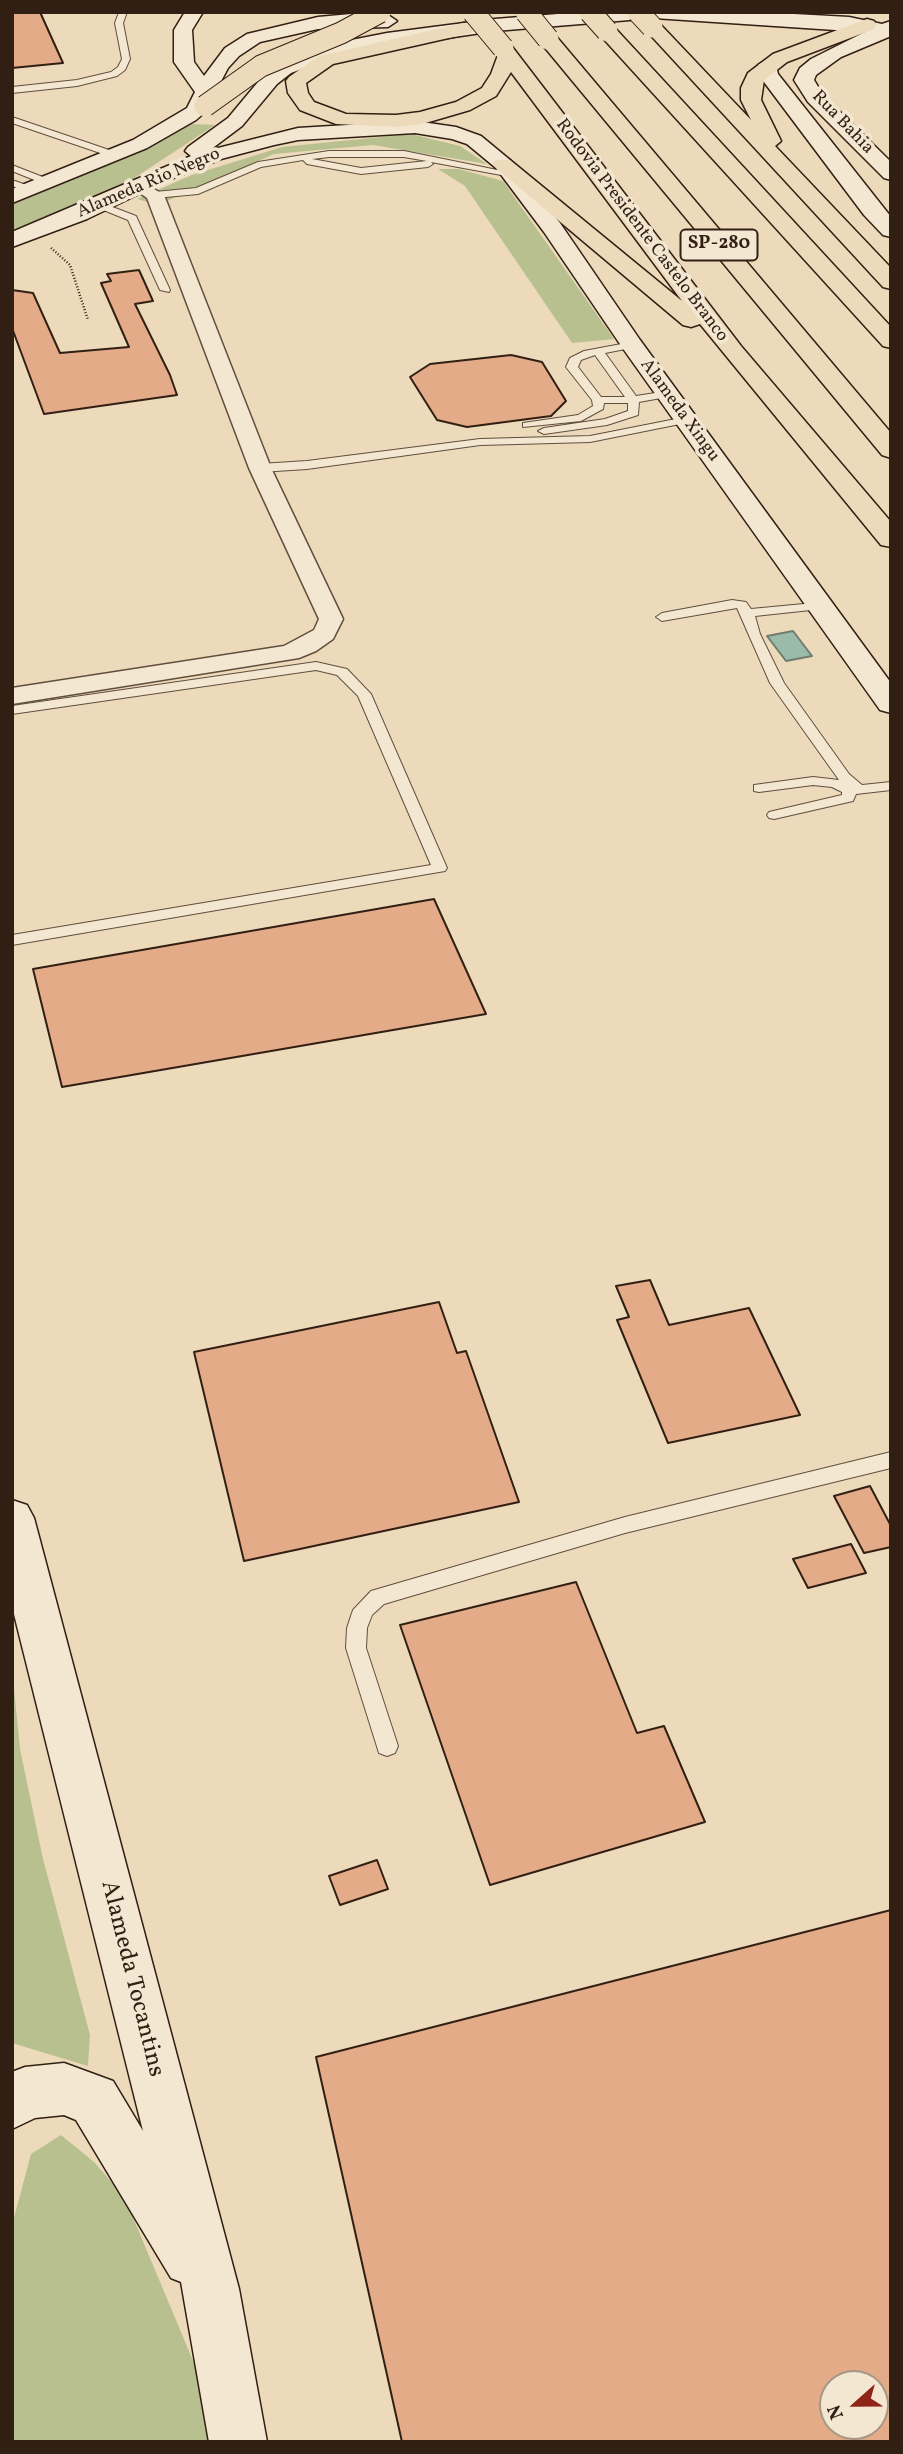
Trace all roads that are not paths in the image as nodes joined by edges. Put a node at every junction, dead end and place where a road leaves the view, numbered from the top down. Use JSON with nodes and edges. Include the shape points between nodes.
{"nodes":[{"id":1,"x":122,"y":12,"type":"edge"},
{"id":2,"x":194,"y":12,"type":"edge"},
{"id":3,"x":380,"y":12,"type":"edge"},
{"id":4,"x":526,"y":12,"type":"edge"},
{"id":5,"x":556,"y":12,"type":"edge"},
{"id":6,"x":590,"y":12,"type":"edge"},
{"id":7,"x":650,"y":16,"type":"edge"},
{"id":8,"x":469,"y":20,"type":"edge"},
{"id":9,"x":883,"y":28,"type":"edge"},
{"id":10,"x":505,"y":52,"type":"junction"},
{"id":11,"x":768,"y":65,"type":"junction"},
{"id":12,"x":12,"y":90,"type":"edge"},
{"id":13,"x":202,"y":104,"type":"junction"},
{"id":14,"x":12,"y":120,"type":"edge"},
{"id":15,"x":456,"y":133,"type":"joint"},
{"id":16,"x":116,"y":155,"type":"junction"},
{"id":17,"x":301,"y":158,"type":"junction"},
{"id":18,"x":445,"y":161,"type":"junction"},
{"id":19,"x":12,"y":168,"type":"edge"},
{"id":20,"x":507,"y":169,"type":"junction"},
{"id":21,"x":788,"y":174,"type":"junction"},
{"id":22,"x":891,"y":174,"type":"edge"},
{"id":23,"x":151,"y":186,"type":"junction"},
{"id":24,"x":27,"y":188,"type":"edge"},
{"id":25,"x":99,"y":205,"type":"junction"},
{"id":26,"x":891,"y":230,"type":"edge"},
{"id":27,"x":12,"y":240,"type":"edge"},
{"id":28,"x":891,"y":282,"type":"edge"},
{"id":29,"x":165,"y":290,"type":"dead end"},
{"id":30,"x":891,"y":341,"type":"edge"},
{"id":31,"x":632,"y":345,"type":"junction"},
{"id":32,"x":598,"y":351,"type":"junction"},
{"id":33,"x":732,"y":351,"type":"junction"},
{"id":34,"x":668,"y":394,"type":"junction"},
{"id":35,"x":598,"y":400,"type":"junction"},
{"id":36,"x":633,"y":400,"type":"junction"},
{"id":37,"x":686,"y":420,"type":"junction"},
{"id":38,"x":527,"y":425,"type":"dead end"},
{"id":39,"x":544,"y":431,"type":"dead end"},
{"id":40,"x":891,"y":450,"type":"edge"},
{"id":41,"x":260,"y":468,"type":"junction"},
{"id":42,"x":891,"y":539,"type":"edge"},
{"id":43,"x":820,"y":605,"type":"junction"},
{"id":44,"x":748,"y":613,"type":"junction"},
{"id":45,"x":662,"y":618,"type":"dead end"},
{"id":46,"x":12,"y":696,"type":"edge"},
{"id":47,"x":891,"y":704,"type":"edge"},
{"id":48,"x":12,"y":710,"type":"edge"},
{"id":49,"x":891,"y":786,"type":"edge"},
{"id":50,"x":760,"y":788,"type":"dead end"},
{"id":51,"x":855,"y":790,"type":"junction"},
{"id":52,"x":774,"y":815,"type":"dead end"},
{"id":53,"x":12,"y":940,"type":"edge"},
{"id":54,"x":891,"y":1460,"type":"edge"},
{"id":55,"x":12,"y":1518,"type":"edge"},
{"id":56,"x":387,"y":1746,"type":"dead end"},
{"id":57,"x":12,"y":2103,"type":"edge"},
{"id":58,"x":211,"y":2289,"type":"junction"},
{"id":59,"x":238,"y":2442,"type":"edge"}],
"edges":[{"from":1,"to":12,"type":"lane","via":[[118,23],[126,60],[114,74]]},
{"from":2,"to":13,"type":"main road","via":[[183,30],[184,62]]},
{"from":3,"to":13,"type":"highway","bridge":true,"via":[[261,66]]},
{"from":4,"to":40,"type":"highway","number":"SP-280","bridge":true},
{"from":5,"to":13,"type":"main road","via":[[451,21],[351,20],[280,30],[254,38],[232,52],[219,66]]},
{"from":6,"to":30,"type":"highway","number":"SP-280","bridge":true},
{"from":7,"to":8,"type":"main road"},
{"from":7,"to":9,"type":"main road"},
{"from":7,"to":21,"type":"highway"},
{"from":8,"to":10,"type":"highway","name":"Rodovia Presidente Castelo Branco","bridge":true},
{"from":8,"to":10,"type":"highway","via":[[326,60],[296,81],[298,93],[307,106],[343,120],[422,118],[463,106],[489,92],[501,74]]},
{"from":8,"to":23,"type":"main road","via":[[338,48],[284,69],[223,132],[172,164]]},
{"from":9,"to":11,"type":"highway"},
{"from":9,"to":22,"type":"main road","name":"Rua Bahia","via":[[818,63],[804,79],[815,98]]},
{"from":10,"to":33,"type":"highway","name":"Rodovia Presidente Castelo Branco"},
{"from":11,"to":21,"type":"highway","via":[[755,77],[751,100]]},
{"from":11,"to":26,"type":"main road","via":[[768,74]]},
{"from":13,"to":16,"type":"main road","name":"Alameda Rio Negro"},
{"from":14,"to":16,"type":"lane"},
{"from":15,"to":20,"type":"main road","name":"Alameda Xingu","via":[[474,140]]},
{"from":15,"to":23,"type":"main road","name":"Alameda Rio Negro","via":[[415,127],[298,134],[244,146]]},
{"from":16,"to":24,"type":"main road","name":"Alameda Rio Negro"},
{"from":17,"to":18,"type":"lane","via":[[363,152]]},
{"from":17,"to":18,"type":"lane","via":[[361,171]]},
{"from":17,"to":23,"type":"lane","via":[[258,165],[198,191]]},
{"from":18,"to":20,"type":"lane"},
{"from":19,"to":24,"type":"lane"},
{"from":20,"to":31,"type":"main road","name":"Alameda Xingu"},
{"from":20,"to":33,"type":"highway"},
{"from":21,"to":28,"type":"highway"},
{"from":23,"to":25,"type":"main road","name":"Alameda Rio Negro"},
{"from":23,"to":41,"type":"street"},
{"from":25,"to":27,"type":"main road","name":"Alameda Rio Negro"},
{"from":25,"to":29,"type":"lane","via":[[132,218]]},
{"from":31,"to":32,"type":"lane"},
{"from":31,"to":34,"type":"main road","name":"Alameda Xingu"},
{"from":32,"to":35,"type":"lane","via":[[576,358],[572,367]]},
{"from":32,"to":36,"type":"lane"},
{"from":33,"to":42,"type":"highway","name":"Rodovia Presidente Castelo Branco"},
{"from":34,"to":36,"type":"lane"},
{"from":34,"to":37,"type":"main road","name":"Alameda Xingu"},
{"from":35,"to":36,"type":"lane"},
{"from":35,"to":38,"type":"lane","via":[[598,407],[581,418]]},
{"from":36,"to":39,"type":"lane","via":[[634,413],[624,418]]},
{"from":37,"to":41,"type":"lane","via":[[590,439],[480,442]]},
{"from":37,"to":43,"type":"main road","name":"Alameda Xingu"},
{"from":41,"to":46,"type":"street","via":[[331,620],[324,634],[307,646],[268,658]]},
{"from":43,"to":44,"type":"lane"},
{"from":43,"to":47,"type":"main road","name":"Alameda Xingu"},
{"from":44,"to":45,"type":"lane","via":[[741,605],[732,604]]},
{"from":44,"to":51,"type":"lane","via":[[777,683]]},
{"from":48,"to":53,"type":"lane","via":[[316,666],[342,672],[364,694],[440,868]]},
{"from":49,"to":51,"type":"lane"},
{"from":50,"to":51,"type":"lane","via":[[813,781]]},
{"from":51,"to":52,"type":"lane","via":[[840,801]]},
{"from":54,"to":56,"type":"lane","via":[[625,1525],[378,1597],[363,1610],[356,1628],[356,1648]]},
{"from":55,"to":58,"type":"main road","name":"Alameda Tocantins"},
{"from":57,"to":58,"type":"main road","via":[[24,2093],[64,2089],[94,2100]]},
{"from":58,"to":59,"type":"main road","name":"Alameda Tocantins"}]}
